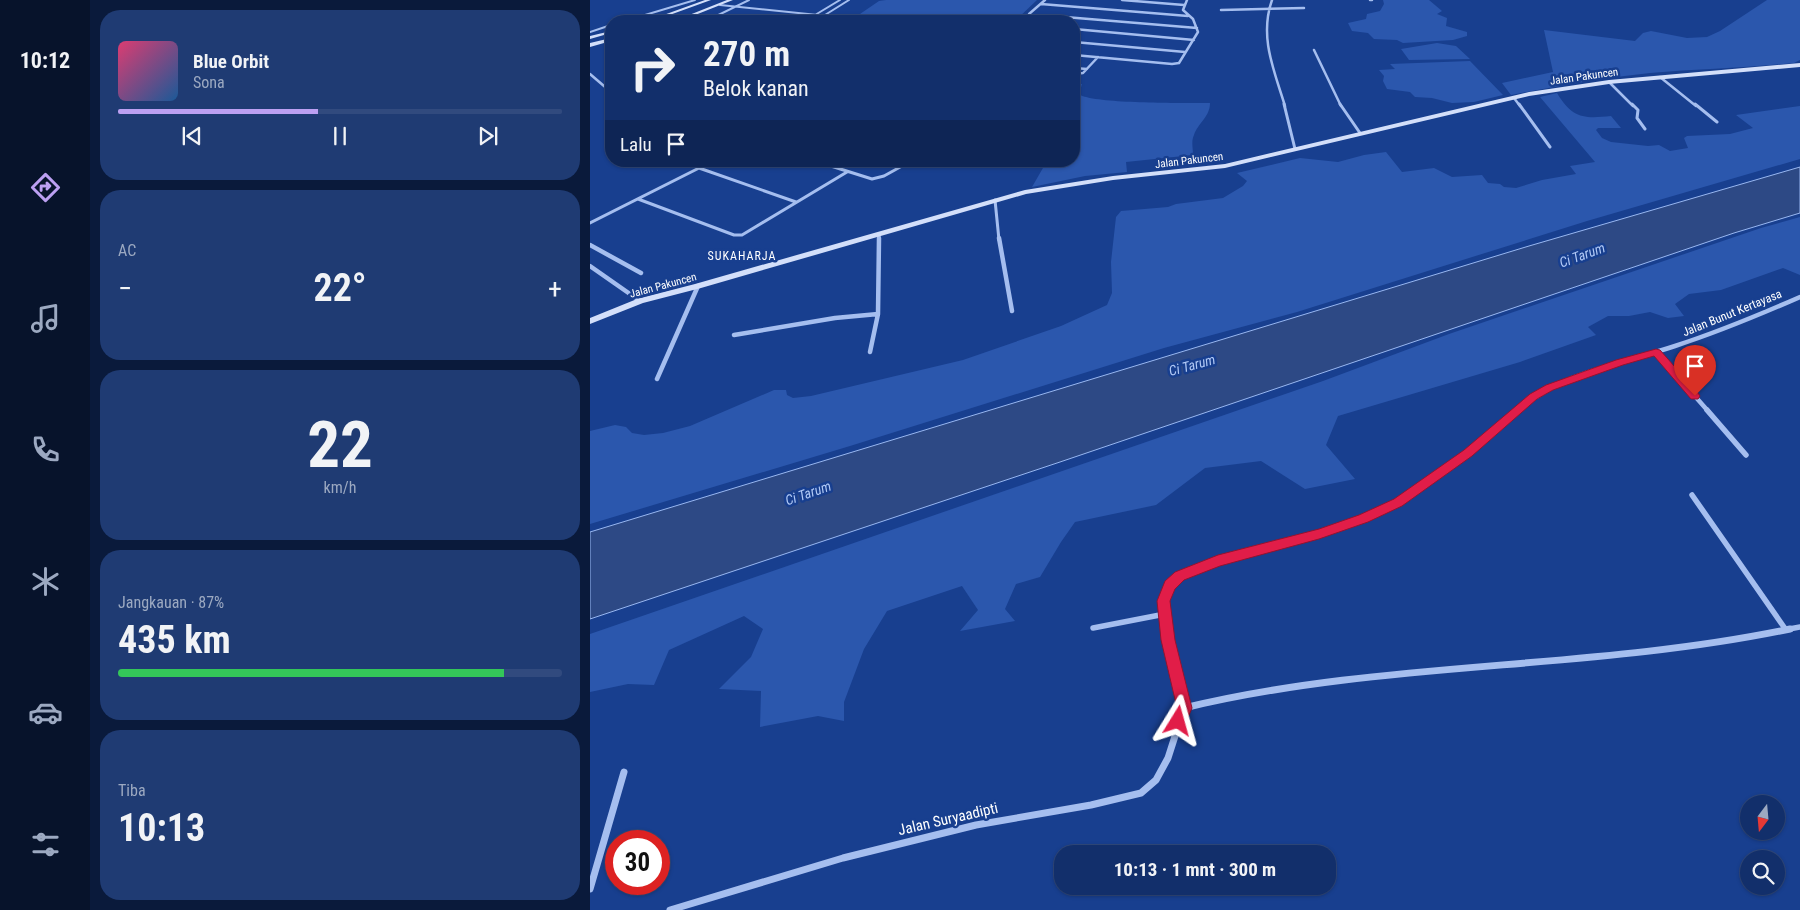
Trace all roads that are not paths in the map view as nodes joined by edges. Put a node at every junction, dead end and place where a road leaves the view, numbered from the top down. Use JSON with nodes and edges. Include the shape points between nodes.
{"nodes":[{"id":1,"x":696,"y":0,"type":"edge"},
{"id":2,"x":709,"y":0,"type":"edge"},
{"id":3,"x":731,"y":0,"type":"edge"},
{"id":4,"x":749,"y":0,"type":"edge"},
{"id":5,"x":840,"y":0,"type":"edge"},
{"id":6,"x":849,"y":0,"type":"edge"},
{"id":7,"x":1044,"y":0,"type":"edge"},
{"id":8,"x":1122,"y":0,"type":"edge"},
{"id":9,"x":1187,"y":0,"type":"edge"},
{"id":10,"x":1272,"y":0,"type":"edge"},
{"id":11,"x":703,"y":3,"type":"junction"},
{"id":12,"x":1041,"y":4,"type":"junction"},
{"id":13,"x":720,"y":5,"type":"junction"},
{"id":14,"x":1184,"y":5,"type":"junction"},
{"id":15,"x":736,"y":7,"type":"junction"},
{"id":16,"x":1304,"y":8,"type":"dead end"},
{"id":17,"x":1268,"y":9,"type":"junction"},
{"id":18,"x":1221,"y":10,"type":"dead end"},
{"id":19,"x":1029,"y":14,"type":"joint"},
{"id":20,"x":645,"y":15,"type":"edge"},
{"id":21,"x":667,"y":15,"type":"edge"},
{"id":22,"x":692,"y":15,"type":"edge"},
{"id":23,"x":719,"y":15,"type":"edge"},
{"id":24,"x":815,"y":15,"type":"junction"},
{"id":25,"x":824,"y":15,"type":"joint"},
{"id":26,"x":1041,"y":15,"type":"edge"},
{"id":27,"x":1188,"y":16,"type":"junction"},
{"id":28,"x":1080,"y":18,"type":"edge"},
{"id":29,"x":605,"y":27,"type":"edge"},
{"id":30,"x":1197,"y":28,"type":"junction"},
{"id":31,"x":1080,"y":30,"type":"edge"},
{"id":32,"x":590,"y":32,"type":"edge"},
{"id":33,"x":605,"y":34,"type":"edge"},
{"id":34,"x":590,"y":38,"type":"edge"},
{"id":35,"x":1194,"y":40,"type":"junction"},
{"id":36,"x":605,"y":41,"type":"edge"},
{"id":37,"x":1080,"y":43,"type":"edge"},
{"id":38,"x":590,"y":45,"type":"edge"},
{"id":39,"x":1314,"y":50,"type":"dead end"},
{"id":40,"x":1185,"y":52,"type":"junction"},
{"id":41,"x":1080,"y":56,"type":"edge"},
{"id":42,"x":1098,"y":57,"type":"junction"},
{"id":43,"x":1800,"y":65,"type":"edge"},
{"id":44,"x":1080,"y":68,"type":"edge"},
{"id":45,"x":1086,"y":69,"type":"junction"},
{"id":46,"x":1080,"y":73,"type":"edge"},
{"id":47,"x":590,"y":74,"type":"edge"},
{"id":48,"x":1660,"y":78,"type":"junction"},
{"id":49,"x":1610,"y":82,"type":"junction"},
{"id":50,"x":605,"y":87,"type":"edge"},
{"id":51,"x":1514,"y":98,"type":"junction"},
{"id":52,"x":1717,"y":122,"type":"dead end"},
{"id":53,"x":1645,"y":128,"type":"dead end"},
{"id":54,"x":1360,"y":133,"type":"junction"},
{"id":55,"x":1550,"y":147,"type":"dead end"},
{"id":56,"x":1295,"y":148,"type":"junction"},
{"id":57,"x":832,"y":167,"type":"edge"},
{"id":58,"x":899,"y":167,"type":"edge"},
{"id":59,"x":699,"y":168,"type":"joint"},
{"id":60,"x":847,"y":172,"type":"junction"},
{"id":61,"x":638,"y":199,"type":"junction"},
{"id":62,"x":995,"y":200,"type":"junction"},
{"id":63,"x":796,"y":202,"type":"junction"},
{"id":64,"x":590,"y":223,"type":"edge"},
{"id":65,"x":879,"y":234,"type":"junction"},
{"id":66,"x":590,"y":245,"type":"edge"},
{"id":67,"x":590,"y":266,"type":"edge"},
{"id":68,"x":641,"y":273,"type":"dead end"},
{"id":69,"x":698,"y":286,"type":"junction"},
{"id":70,"x":1800,"y":297,"type":"edge"},
{"id":71,"x":640,"y":301,"type":"junction"},
{"id":72,"x":1012,"y":311,"type":"dead end"},
{"id":73,"x":878,"y":314,"type":"junction"},
{"id":74,"x":590,"y":321,"type":"edge"},
{"id":75,"x":734,"y":335,"type":"dead end"},
{"id":76,"x":870,"y":352,"type":"dead end"},
{"id":77,"x":1656,"y":352,"type":"junction"},
{"id":78,"x":657,"y":379,"type":"dead end"},
{"id":79,"x":1746,"y":455,"type":"dead end"},
{"id":80,"x":1692,"y":495,"type":"dead end"},
{"id":81,"x":1165,"y":614,"type":"junction"},
{"id":82,"x":1800,"y":627,"type":"edge"},
{"id":83,"x":1093,"y":628,"type":"dead end"},
{"id":84,"x":1786,"y":630,"type":"junction"},
{"id":85,"x":1184,"y":708,"type":"junction"},
{"id":86,"x":624,"y":772,"type":"dead end"},
{"id":87,"x":590,"y":889,"type":"edge"},
{"id":88,"x":670,"y":910,"type":"edge"}],
"edges":[{"from":1,"to":20,"type":"lane"},
{"from":2,"to":11,"type":"street"},
{"from":3,"to":13,"type":"street"},
{"from":4,"to":15,"type":"lane"},
{"from":5,"to":24,"type":"lane"},
{"from":6,"to":25,"type":"lane"},
{"from":7,"to":12,"type":"street"},
{"from":8,"to":14,"type":"street"},
{"from":9,"to":14,"type":"street"},
{"from":10,"to":17,"type":"street"},
{"from":11,"to":13,"type":"street"},
{"from":11,"to":21,"type":"street"},
{"from":12,"to":19,"type":"street"},
{"from":12,"to":27,"type":"street"},
{"from":13,"to":15,"type":"lane"},
{"from":13,"to":22,"type":"street"},
{"from":14,"to":27,"type":"street","via":[[1183,10]]},
{"from":15,"to":23,"type":"lane"},
{"from":15,"to":24,"type":"lane"},
{"from":16,"to":17,"type":"street"},
{"from":17,"to":18,"type":"street"},
{"from":17,"to":56,"type":"street","via":[[1268,53]]},
{"from":19,"to":26,"type":"street"},
{"from":24,"to":25,"type":"lane"},
{"from":27,"to":30,"type":"street"},
{"from":28,"to":30,"type":"street"},
{"from":29,"to":32,"type":"lane"},
{"from":30,"to":35,"type":"street"},
{"from":31,"to":35,"type":"street"},
{"from":33,"to":34,"type":"street"},
{"from":35,"to":40,"type":"street"},
{"from":36,"to":38,"type":"street"},
{"from":37,"to":40,"type":"street"},
{"from":39,"to":54,"type":"street","via":[[1336,100]]},
{"from":40,"to":42,"type":"street","via":[[1182,60],[1172,64]]},
{"from":41,"to":42,"type":"street"},
{"from":42,"to":45,"type":"street"},
{"from":43,"to":48,"type":"street","name":"Jalan Pakuncen"},
{"from":44,"to":45,"type":"street"},
{"from":45,"to":46,"type":"street"},
{"from":47,"to":50,"type":"street"},
{"from":48,"to":49,"type":"street","name":"Jalan Pakuncen"},
{"from":48,"to":52,"type":"street"},
{"from":49,"to":51,"type":"street","name":"Jalan Pakuncen"},
{"from":49,"to":53,"type":"street","via":[[1638,110],[1637,118]]},
{"from":51,"to":54,"type":"street","name":"Jalan Pakuncen"},
{"from":51,"to":55,"type":"street"},
{"from":54,"to":56,"type":"street","name":"Jalan Pakuncen"},
{"from":56,"to":62,"type":"street","name":"Jalan Pakuncen","via":[[1225,166],[1076,182]]},
{"from":57,"to":60,"type":"street"},
{"from":58,"to":60,"type":"street","via":[[878,178]]},
{"from":59,"to":61,"type":"street"},
{"from":59,"to":63,"type":"street"},
{"from":60,"to":63,"type":"street"},
{"from":61,"to":63,"type":"street","via":[[734,235],[746,233]]},
{"from":61,"to":64,"type":"street"},
{"from":62,"to":65,"type":"street","name":"Jalan Pakuncen"},
{"from":62,"to":72,"type":"street"},
{"from":65,"to":69,"type":"street","name":"Jalan Pakuncen"},
{"from":65,"to":73,"type":"street"},
{"from":66,"to":68,"type":"street"},
{"from":67,"to":71,"type":"street"},
{"from":69,"to":71,"type":"street","name":"Jalan Pakuncen"},
{"from":69,"to":78,"type":"street"},
{"from":70,"to":77,"type":"street","name":"Jalan Bunut Kertayasa"},
{"from":71,"to":74,"type":"street","name":"Jalan Pakuncen"},
{"from":73,"to":75,"type":"street"},
{"from":73,"to":76,"type":"street"},
{"from":77,"to":79,"type":"street"},
{"from":77,"to":81,"type":"street","name":"Jalan Bunut Kertayasa","via":[[1575,378],[1534,396],[1436,476],[1398,502],[1363,519],[1218,560],[1180,576],[1169,585],[1163,601]]},
{"from":80,"to":84,"type":"street"},
{"from":81,"to":83,"type":"street"},
{"from":81,"to":85,"type":"street","name":"Jalan Bunut Kertayasa"},
{"from":82,"to":84,"type":"street"},
{"from":84,"to":85,"type":"street","via":[[1675,648],[1247,694]]},
{"from":85,"to":88,"type":"street","name":"Jalan Suryaadipti","via":[[1168,758],[1156,780],[1141,792],[1092,805],[976,825],[853,856]]},
{"from":86,"to":87,"type":"street"}]}
